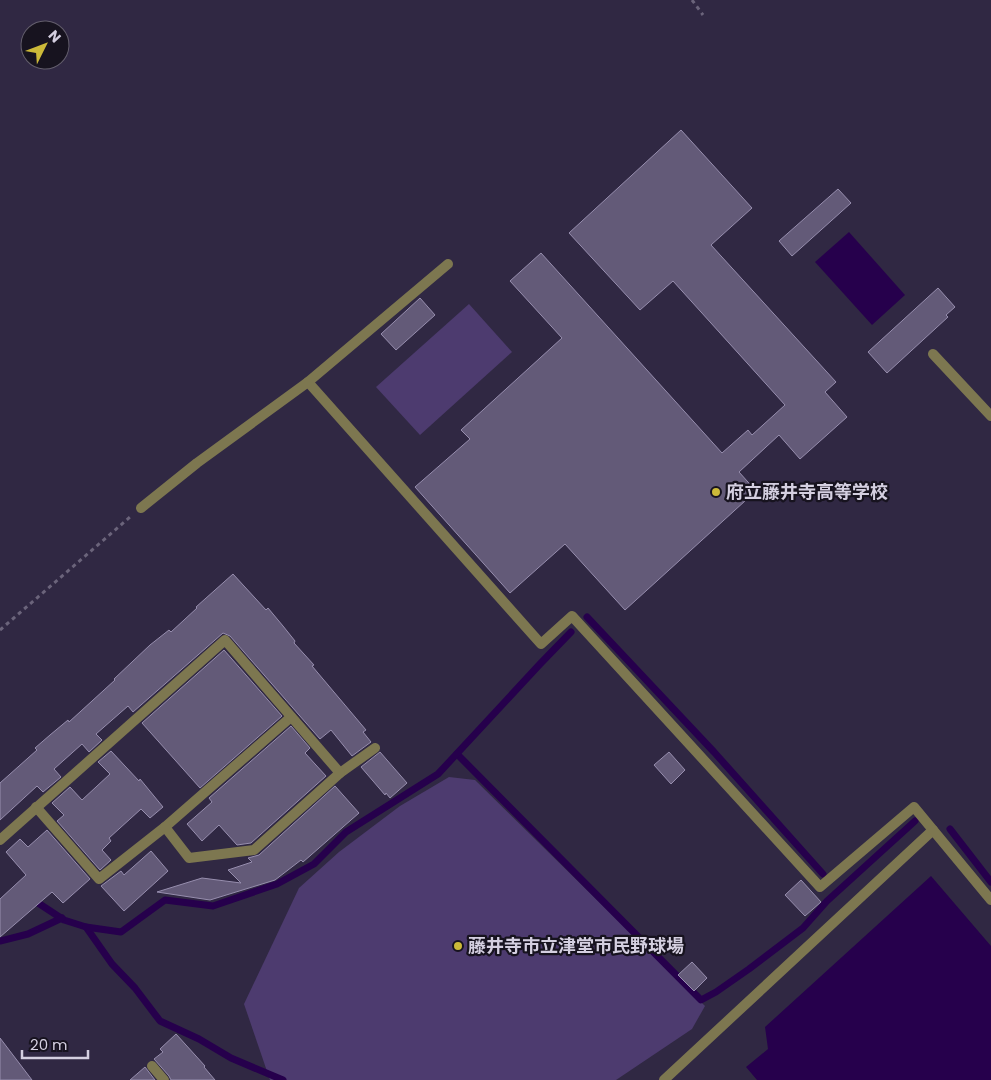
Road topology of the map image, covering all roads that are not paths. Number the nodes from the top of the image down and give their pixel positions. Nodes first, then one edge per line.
1 (448, 264) dead end
2 (934, 354) dead end
3 (308, 382) junction
4 (991, 416) edge
5 (141, 508) road end
6 (291, 717) junction
7 (375, 748) dead end
8 (340, 773) junction
9 (36, 808) junction
10 (165, 827) junction
11 (933, 830) junction
12 (0, 840) edge
13 (991, 900) edge
14 (152, 1066) dead end
15 (164, 1080) edge
16 (664, 1080) edge

1 - 3 street
2 - 4 street
3 - 5 street
3 - 11 street
6 - 8 street
6 - 9 street
6 - 10 street
7 - 8 street
8 - 10 street
9 - 10 street
9 - 12 street
11 - 13 street
11 - 16 street
14 - 15 street

